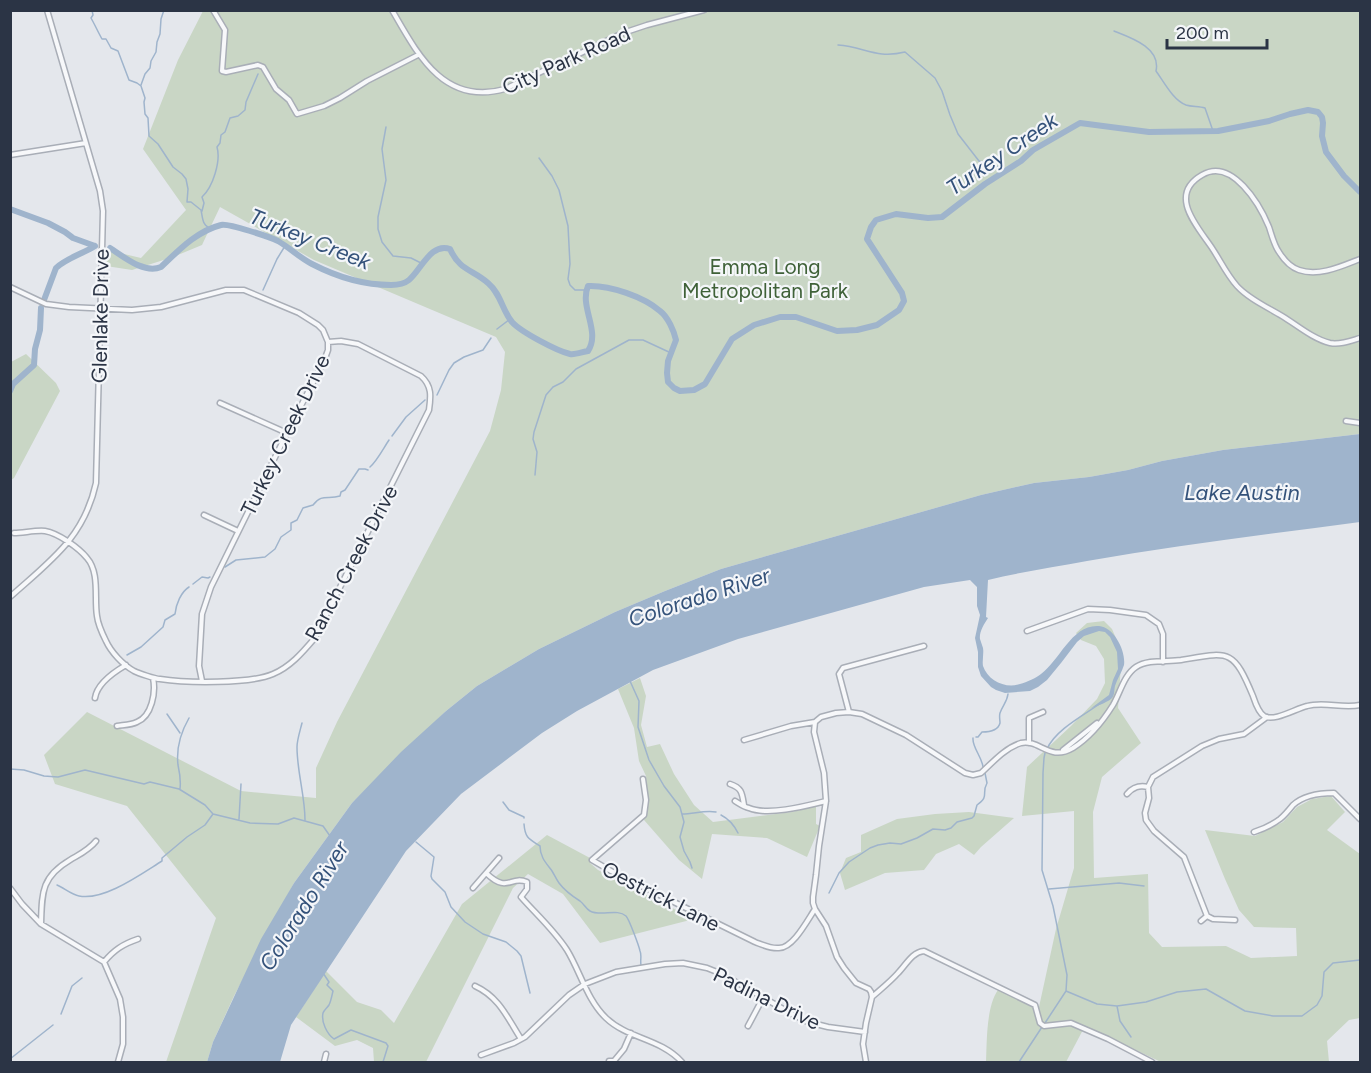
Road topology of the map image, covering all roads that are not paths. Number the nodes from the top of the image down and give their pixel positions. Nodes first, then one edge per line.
1 (47, 10) edge
2 (213, 10) edge
3 (392, 10) edge
4 (704, 10) edge
5 (418, 55) junction
6 (86, 143) junction
7 (10, 155) edge
8 (1360, 259) edge
9 (10, 287) edge
10 (101, 308) junction
11 (1360, 338) edge
12 (328, 342) junction
13 (220, 403) dead end
14 (1346, 421) dead end
15 (1360, 423) edge
16 (287, 433) junction
17 (204, 515) dead end
18 (238, 531) junction
19 (14, 533) dead end
20 (69, 542) junction
21 (10, 597) edge
22 (1027, 631) dead end
23 (924, 646) dead end
24 (1164, 662) junction
25 (126, 664) junction
26 (153, 677) junction
27 (202, 681) junction
28 (95, 698) dead end
29 (1360, 705) edge
30 (849, 712) junction
31 (1043, 712) dead end
32 (1267, 717) junction
33 (815, 722) junction
34 (117, 726) dead end
35 (744, 740) dead end
36 (1029, 743) junction
37 (643, 778) dead end
38 (730, 784) dead end
39 (1148, 787) junction
40 (1126, 794) dead end
41 (735, 801) dead end
42 (826, 801) junction
43 (744, 806) junction
44 (1360, 819) edge
45 (1254, 832) dead end
46 (96, 841) dead end
47 (499, 858) dead end
48 (486, 873) junction
49 (10, 888) edge
50 (473, 888) dead end
51 (815, 909) junction
52 (1207, 916) junction
53 (1235, 920) dead end
54 (1201, 921) dead end
55 (41, 924) junction
56 (138, 939) dead end
57 (104, 962) junction
58 (585, 984) junction
59 (475, 986) dead end
60 (872, 997) junction
61 (763, 998) junction
62 (748, 1026) dead end
63 (865, 1032) junction
64 (631, 1033) junction
65 (521, 1039) junction
66 (326, 1054) dead end
67 (481, 1055) dead end
68 (609, 1061) dead end
69 (118, 1062) edge
70 (324, 1062) edge
71 (682, 1062) edge
72 (866, 1062) edge
73 (1152, 1062) edge

1 - 6 street, Glenlake Drive
2 - 5 street
3 - 5 street, City Park Road
4 - 5 street, City Park Road
6 - 7 street
6 - 10 street, Glenlake Drive
8 - 11 street
9 - 10 street, Turkey Creek Drive
10 - 12 street, Turkey Creek Drive
10 - 20 street, Glenlake Drive
12 - 16 street, Turkey Creek Drive
12 - 27 street, Ranch Creek Drive
13 - 16 street
14 - 15 street
16 - 18 street, Turkey Creek Drive
17 - 18 street
18 - 27 street, Turkey Creek Drive
19 - 20 street, Ranch Creek Drive
20 - 21 street, Glenlake Drive
20 - 25 street, Ranch Creek Drive
22 - 24 street
23 - 30 street
24 - 32 street
24 - 36 street
25 - 26 street, Ranch Creek Drive
25 - 28 street
26 - 27 street, Ranch Creek Drive
26 - 34 street
29 - 32 street
30 - 33 street
30 - 36 street
31 - 36 street
32 - 39 street
33 - 35 street
33 - 42 street
37 - 51 street, Oestrick Lane
38 - 43 street
39 - 40 street
39 - 52 street
41 - 43 street
42 - 43 street
42 - 51 street
44 - 45 street
46 - 55 street
47 - 48 street
48 - 50 street
48 - 58 street
49 - 55 street
51 - 60 street
52 - 53 street
52 - 54 street
55 - 57 street
56 - 57 street
57 - 69 street
58 - 61 street, Padina Drive
58 - 64 street
58 - 65 street, Padina Drive
59 - 65 street
60 - 63 street
60 - 73 street
61 - 62 street
61 - 63 street, Padina Drive
63 - 72 street
64 - 68 street
64 - 71 street
65 - 67 street, Padina Drive
66 - 70 street

